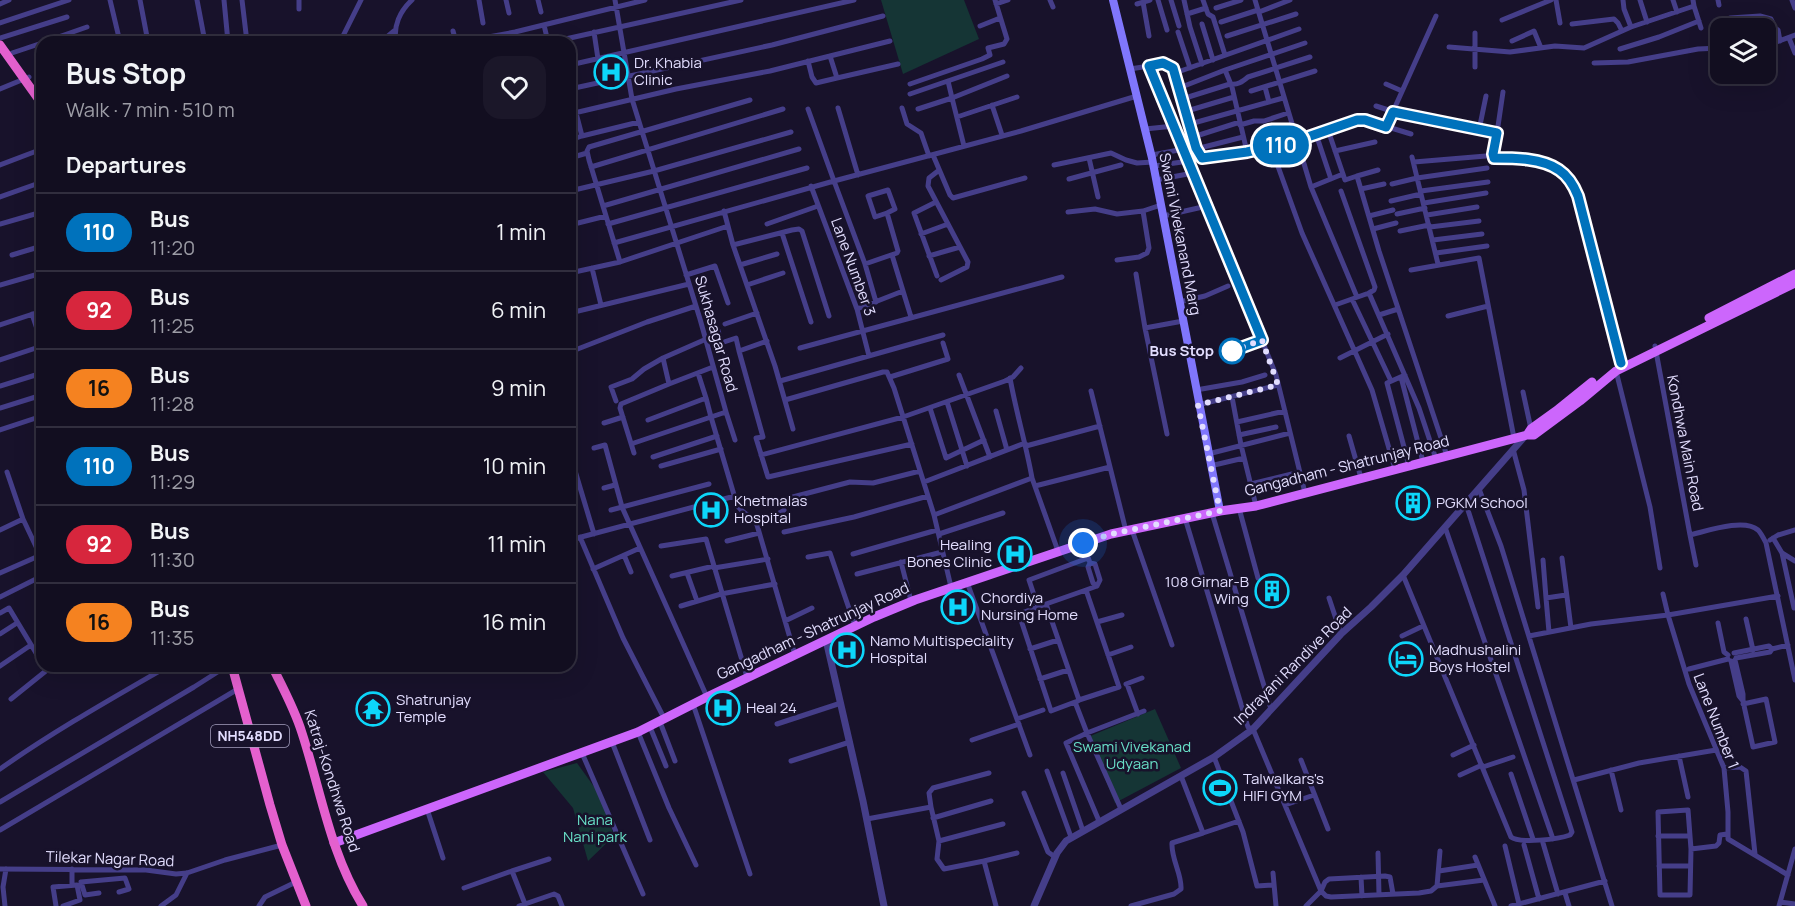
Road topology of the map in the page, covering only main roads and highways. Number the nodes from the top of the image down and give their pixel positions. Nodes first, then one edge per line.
1 (1113, 0) edge
2 (0, 38) edge
3 (0, 45) edge
4 (27, 78) junction
5 (36, 88) edge
6 (36, 94) edge
7 (1795, 274) edge
8 (1795, 283) edge
9 (1655, 348) junction
10 (1216, 512) junction
11 (234, 672) edge
12 (275, 672) edge
13 (334, 843) junction
14 (306, 906) edge
15 (363, 906) edge

1 - 10 main road, Swami Vivekanand Marg
2 - 4 highway
3 - 4 highway
4 - 5 highway
4 - 6 highway
7 - 9 main road, Gangadham - Shatrunjay Road
8 - 9 main road, Gangadham - Shatrunjay Road
9 - 10 main road, Gangadham - Shatrunjay Road
10 - 13 main road, Gangadham - Shatrunjay Road
11 - 14 highway, NH548DD
12 - 13 highway, Katraj-Kondhwa Road
13 - 15 highway, Katraj-Kondhwa Road

